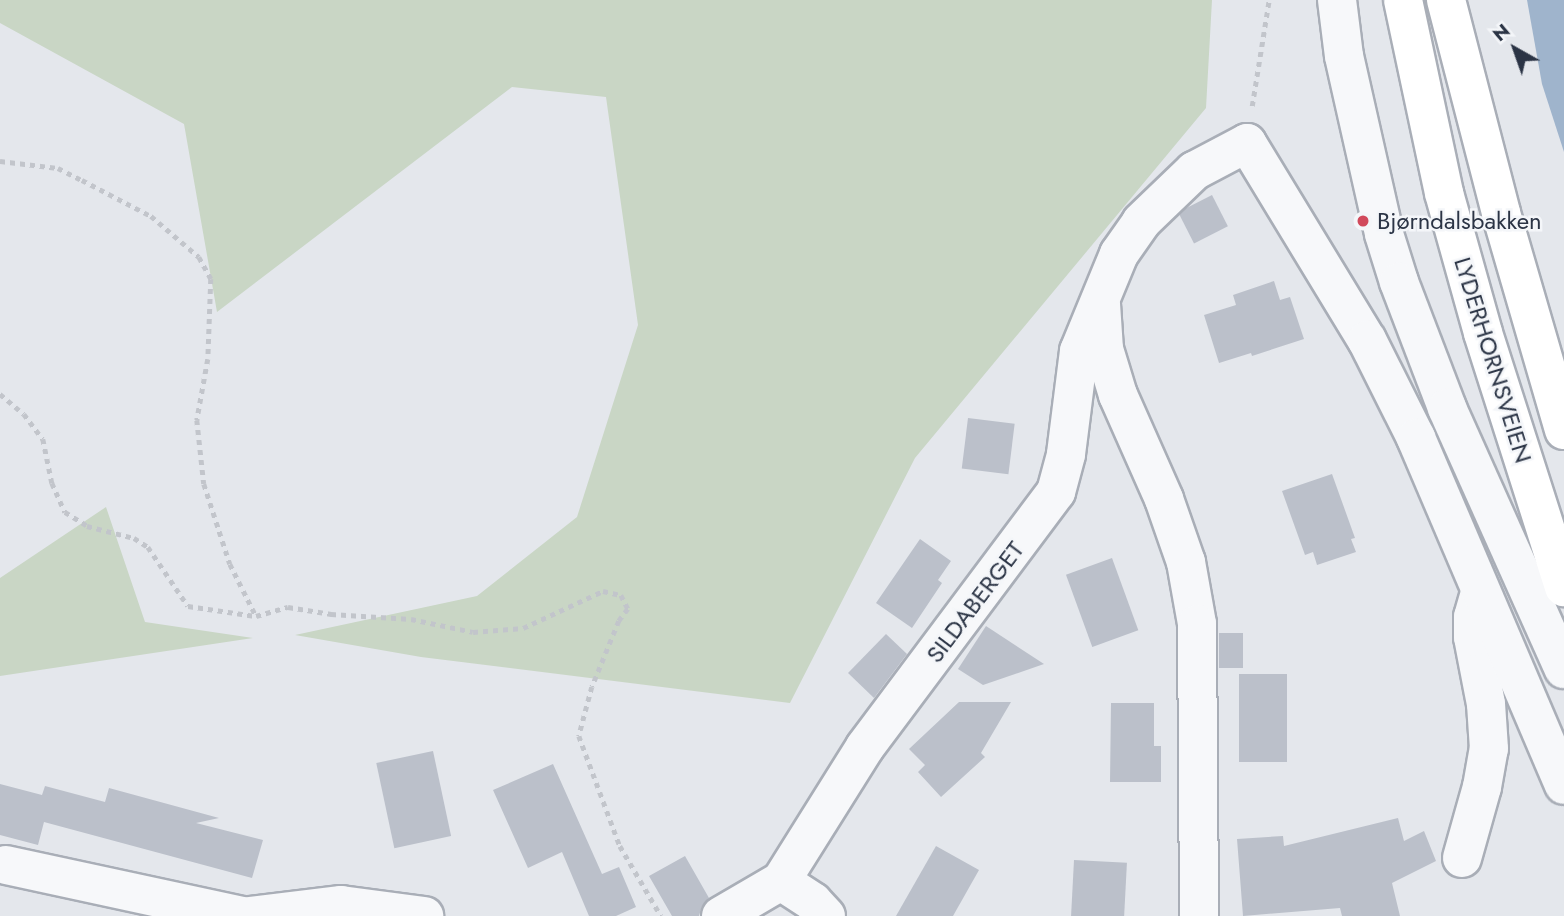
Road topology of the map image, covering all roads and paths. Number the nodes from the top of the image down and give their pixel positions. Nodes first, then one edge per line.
1 (1269, 0) edge
2 (1337, 0) edge
3 (1403, 0) edge
4 (1446, 0) edge
5 (1247, 143) junction
6 (0, 161) edge
7 (1100, 295) junction
8 (1552, 370) edge
9 (0, 394) edge
10 (1564, 430) edge
11 (1561, 561) edge
12 (1481, 590) junction
13 (256, 616) junction
14 (1564, 669) edge
15 (1564, 785) edge
16 (1462, 858) dead end
17 (6, 865) dead end
18 (781, 881) junction
19 (242, 916) edge
20 (249, 916) edge
21 (424, 916) edge
22 (661, 916) edge
23 (722, 916) edge
24 (826, 916) edge
25 (1199, 916) edge

1 - 5 path
2 - 14 street
3 - 11 main road, LYDERHORNSVEIEN
4 - 8 main road, LYDERHORNSVEIEN
5 - 7 street, SILDABERGET
5 - 12 street
6 - 13 path
7 - 18 street, SILDABERGET
7 - 25 street, SILDABERGET
8 - 10 main road, LYDERHORNSVEIEN
9 - 13 path
12 - 15 street
12 - 16 street
13 - 22 path
17 - 19 street
18 - 23 street, SILDABERGET
18 - 24 street
20 - 21 street

